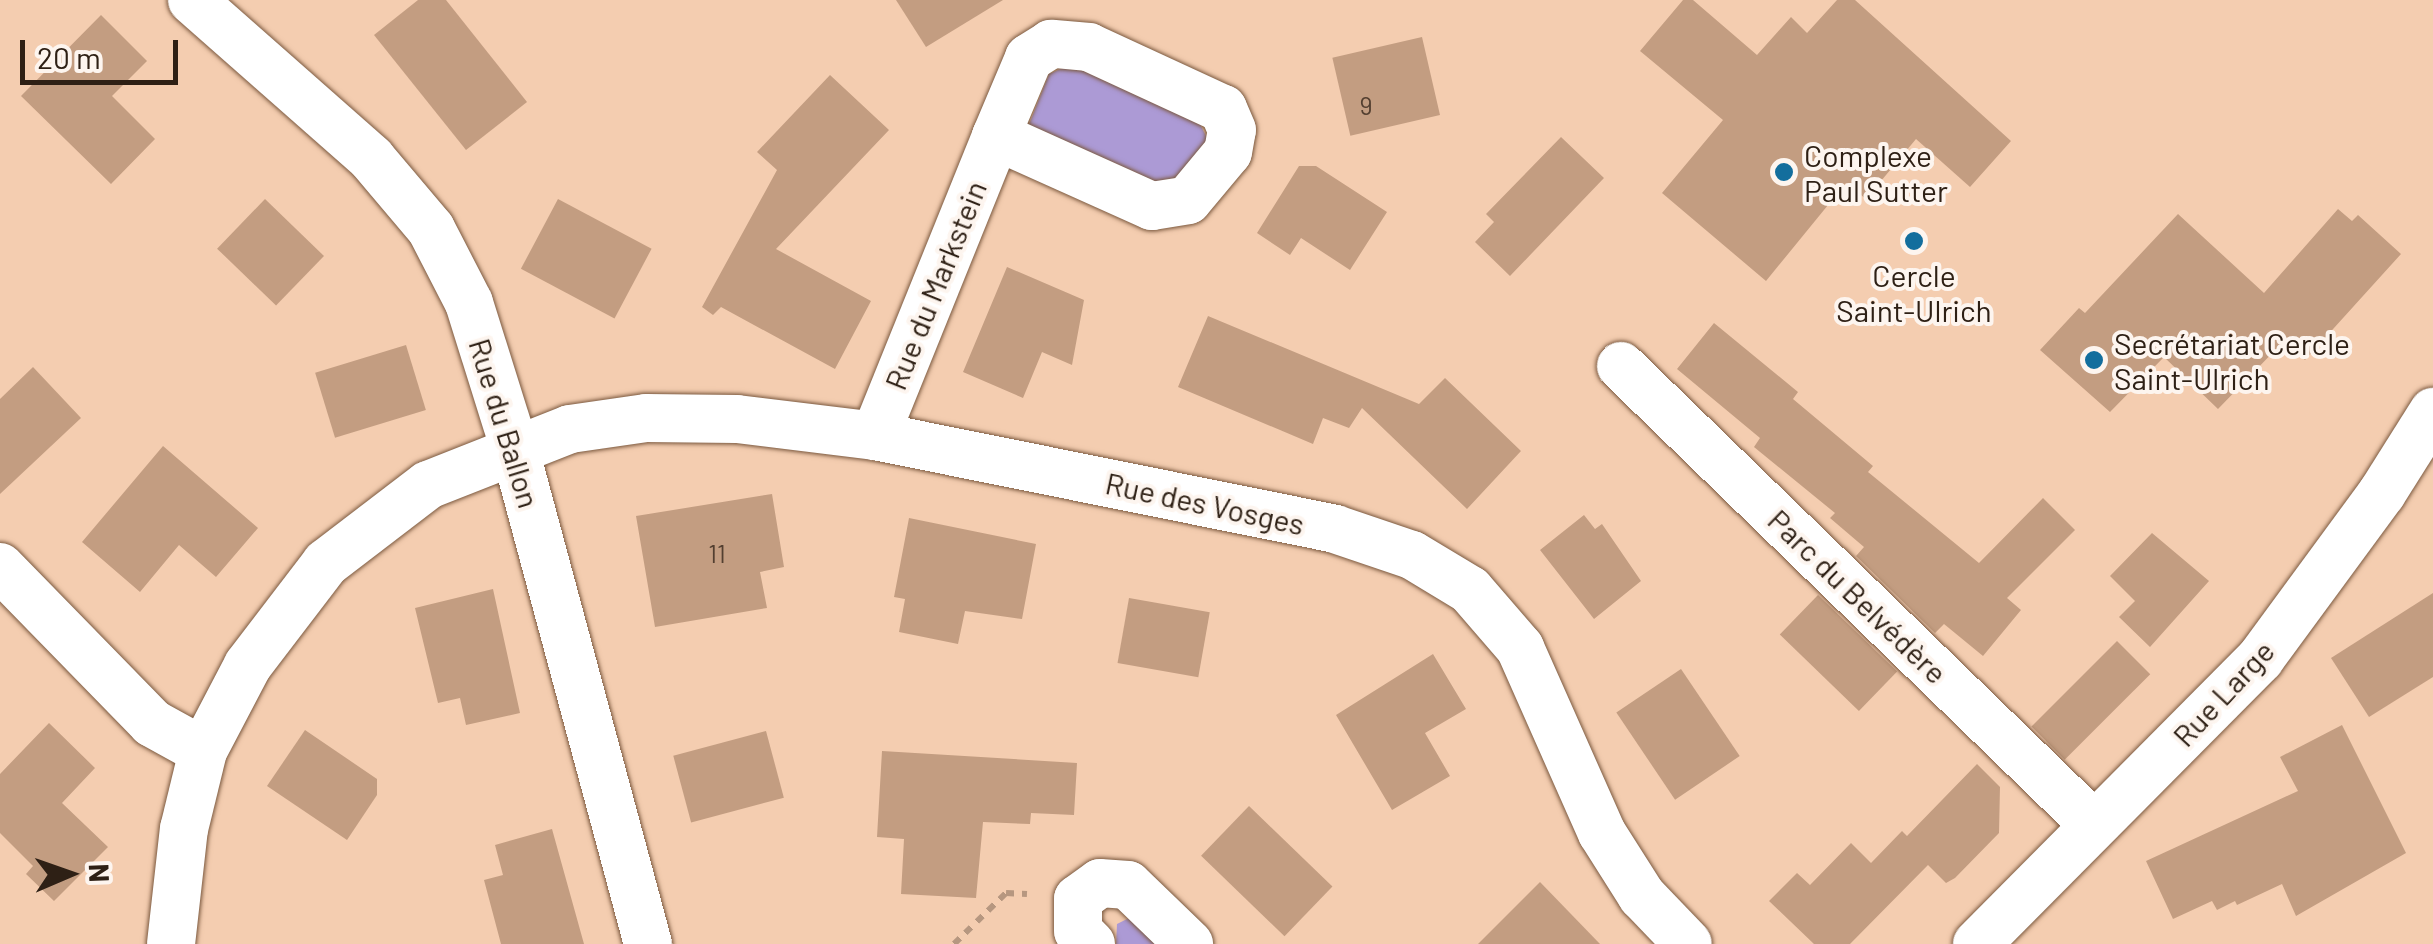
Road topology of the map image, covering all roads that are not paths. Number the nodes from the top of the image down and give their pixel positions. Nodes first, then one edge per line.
1 (192, 0) edge
2 (996, 136) junction
3 (1621, 366) dead end
4 (2433, 412) edge
5 (875, 436) junction
6 (515, 450) junction
7 (0, 567) edge
8 (202, 751) junction
9 (2094, 826) junction
10 (170, 944) edge
11 (648, 944) edge
12 (1090, 944) edge
13 (1189, 944) edge
14 (1688, 944) edge
15 (1977, 944) edge

1 - 6 street, Rue du Ballon
2 - 2 street, Rue du Markstein
2 - 5 street, Rue du Markstein
3 - 9 street, Parc du Belvédère
4 - 9 street, Rue Large
5 - 6 street, Rue des Vosges
5 - 14 street, Rue des Vosges
6 - 8 street, Rue des Vosges
6 - 11 street, Rue du Ballon
7 - 8 street
8 - 10 street, Rue des Vosges
9 - 15 street, Rue Large
12 - 13 street

